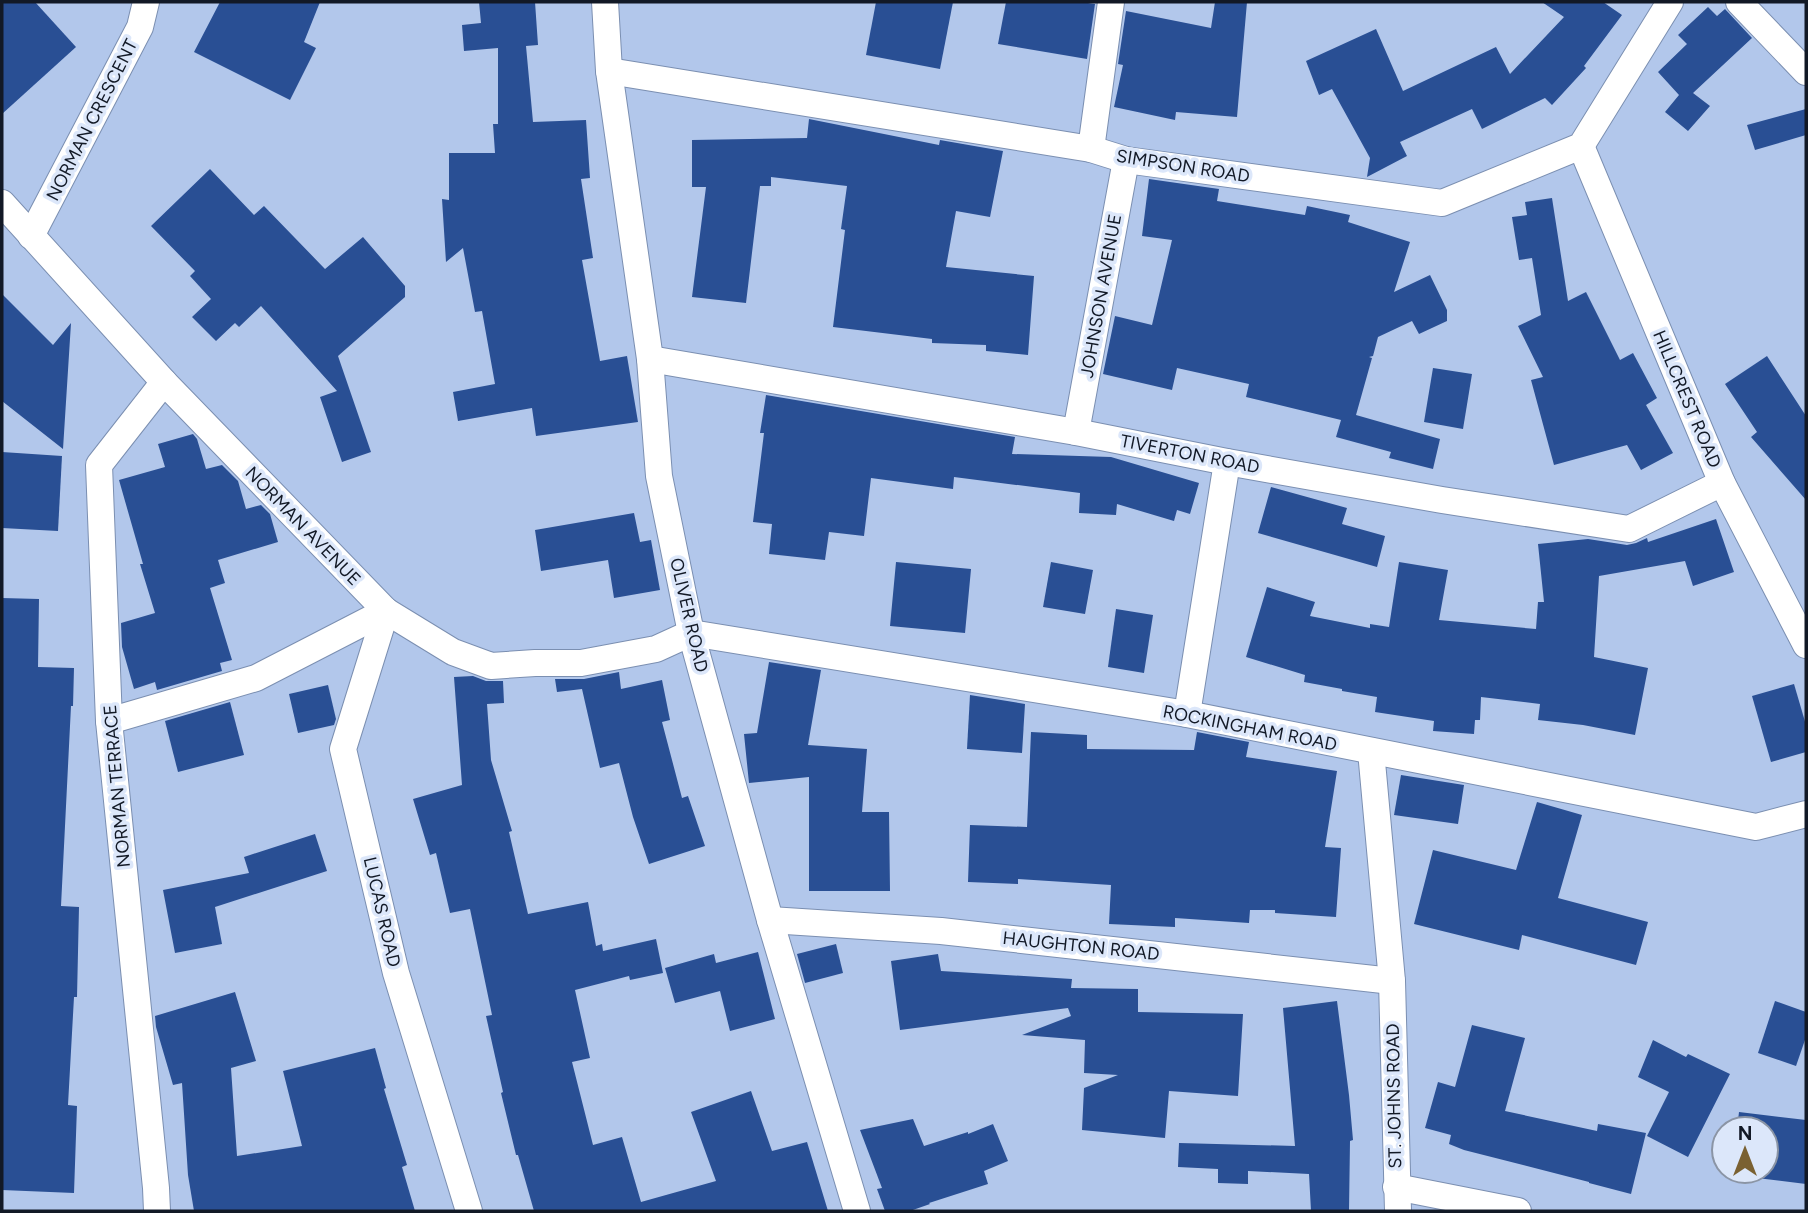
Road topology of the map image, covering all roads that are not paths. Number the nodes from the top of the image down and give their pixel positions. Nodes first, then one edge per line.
1 (146, 2) edge
2 (605, 2) edge
3 (1111, 2) edge
4 (1670, 2) edge
5 (1739, 2) edge
6 (609, 71) junction
7 (1806, 72) edge
8 (1581, 146) junction
9 (1091, 149) junction
10 (1126, 160) junction
11 (2, 203) edge
12 (31, 236) junction
13 (650, 359) junction
14 (164, 383) junction
15 (1076, 432) junction
16 (1227, 462) junction
17 (1722, 483) junction
18 (386, 611) junction
19 (691, 633) junction
20 (1806, 645) edge
21 (1187, 714) junction
22 (109, 721) junction
23 (1371, 751) junction
24 (1806, 814) edge
25 (770, 920) junction
26 (1392, 981) junction
27 (1397, 1199) edge
28 (157, 1211) edge
29 (469, 1211) edge
30 (857, 1211) edge
31 (1518, 1211) edge

1 - 12 street, NORMAN CRESCENT
2 - 6 street, OLIVER ROAD
3 - 9 street
4 - 8 street
5 - 7 street
6 - 9 street, SIMPSON ROAD
6 - 13 street, OLIVER ROAD
8 - 10 street, SIMPSON ROAD
8 - 17 street, HILLCREST ROAD
9 - 10 street, SIMPSON ROAD
10 - 15 street, JOHNSON AVENUE
11 - 12 street, NORMAN AVENUE
12 - 14 street, NORMAN AVENUE
13 - 15 street, TIVERTON ROAD
13 - 19 street, OLIVER ROAD
14 - 18 street, NORMAN AVENUE
14 - 22 street, NORMAN TERRACE
15 - 16 street, TIVERTON ROAD
16 - 17 street, TIVERTON ROAD
16 - 21 street
17 - 20 street, HILLCREST ROAD
18 - 19 street, NORMAN AVENUE
18 - 22 street
18 - 29 street, LUCAS ROAD
19 - 21 street, ROCKINGHAM ROAD
19 - 25 street, OLIVER ROAD
21 - 23 street, ROCKINGHAM ROAD
22 - 28 street, NORMAN TERRACE
23 - 24 street, ROCKINGHAM ROAD
23 - 26 street, ST. JOHNS ROAD
25 - 26 street, HAUGHTON ROAD
25 - 30 street, OLIVER ROAD
26 - 27 street, ST. JOHNS ROAD
27 - 31 street

